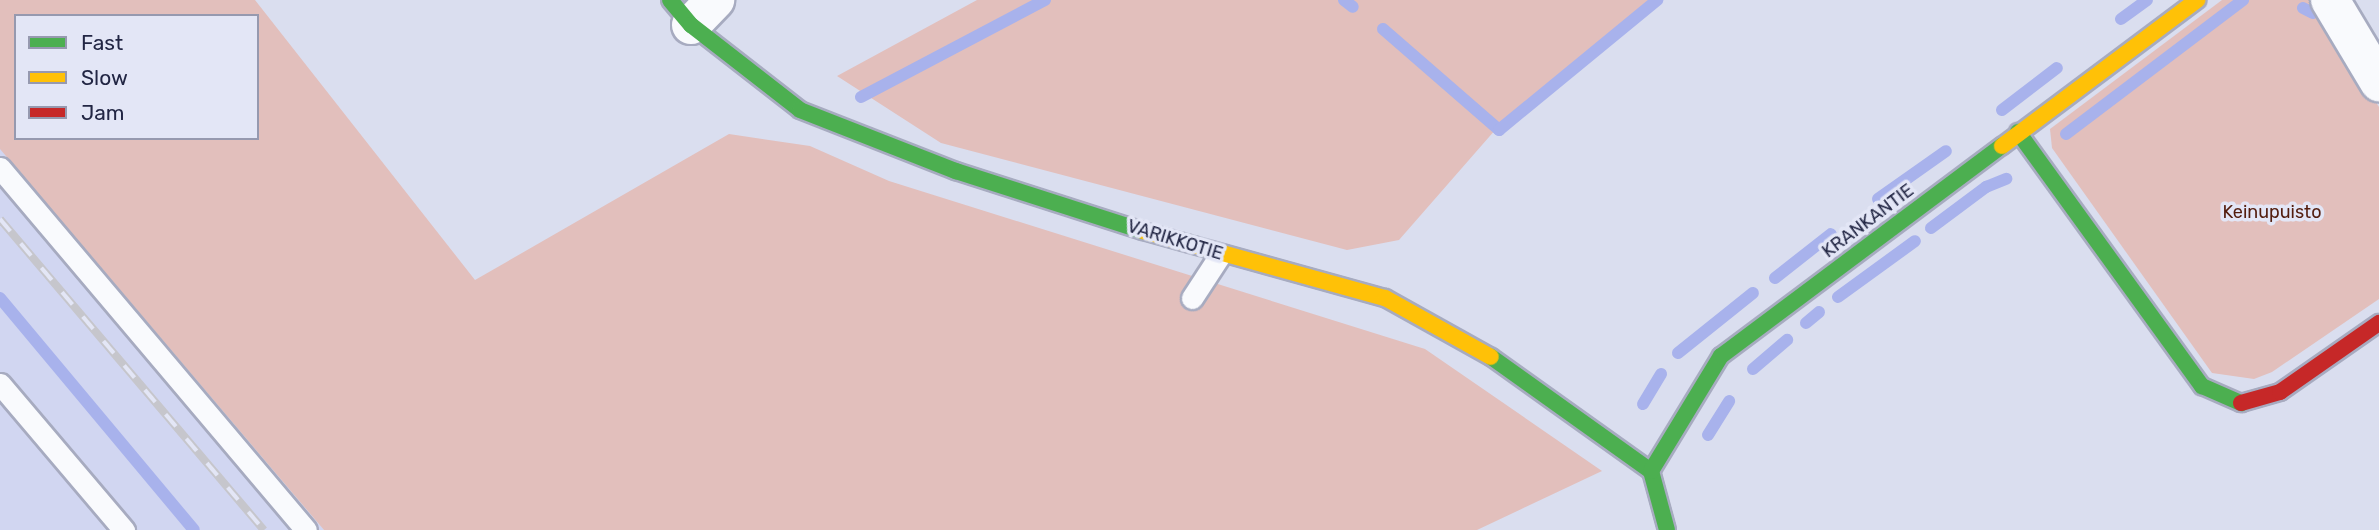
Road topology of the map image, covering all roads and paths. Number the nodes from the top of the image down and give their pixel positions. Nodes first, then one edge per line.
1 (2197, 0) edge
2 (2329, 0) edge
3 (692, 8) edge
4 (2379, 82) edge
5 (2018, 132) junction
6 (0, 168) edge
7 (1220, 255) junction
8 (1192, 298) dead end
9 (2379, 323) edge
10 (0, 384) edge
11 (1651, 471) junction
12 (124, 530) edge
13 (306, 530) edge
14 (1667, 530) edge

1 - 5 street, KRANKANTIE
2 - 4 street
3 - 7 street, VARIKKOTIE
5 - 9 street
5 - 11 street, KRANKANTIE
6 - 13 lane
7 - 8 lane
7 - 11 street, VARIKKOTIE
10 - 12 lane
11 - 14 street

